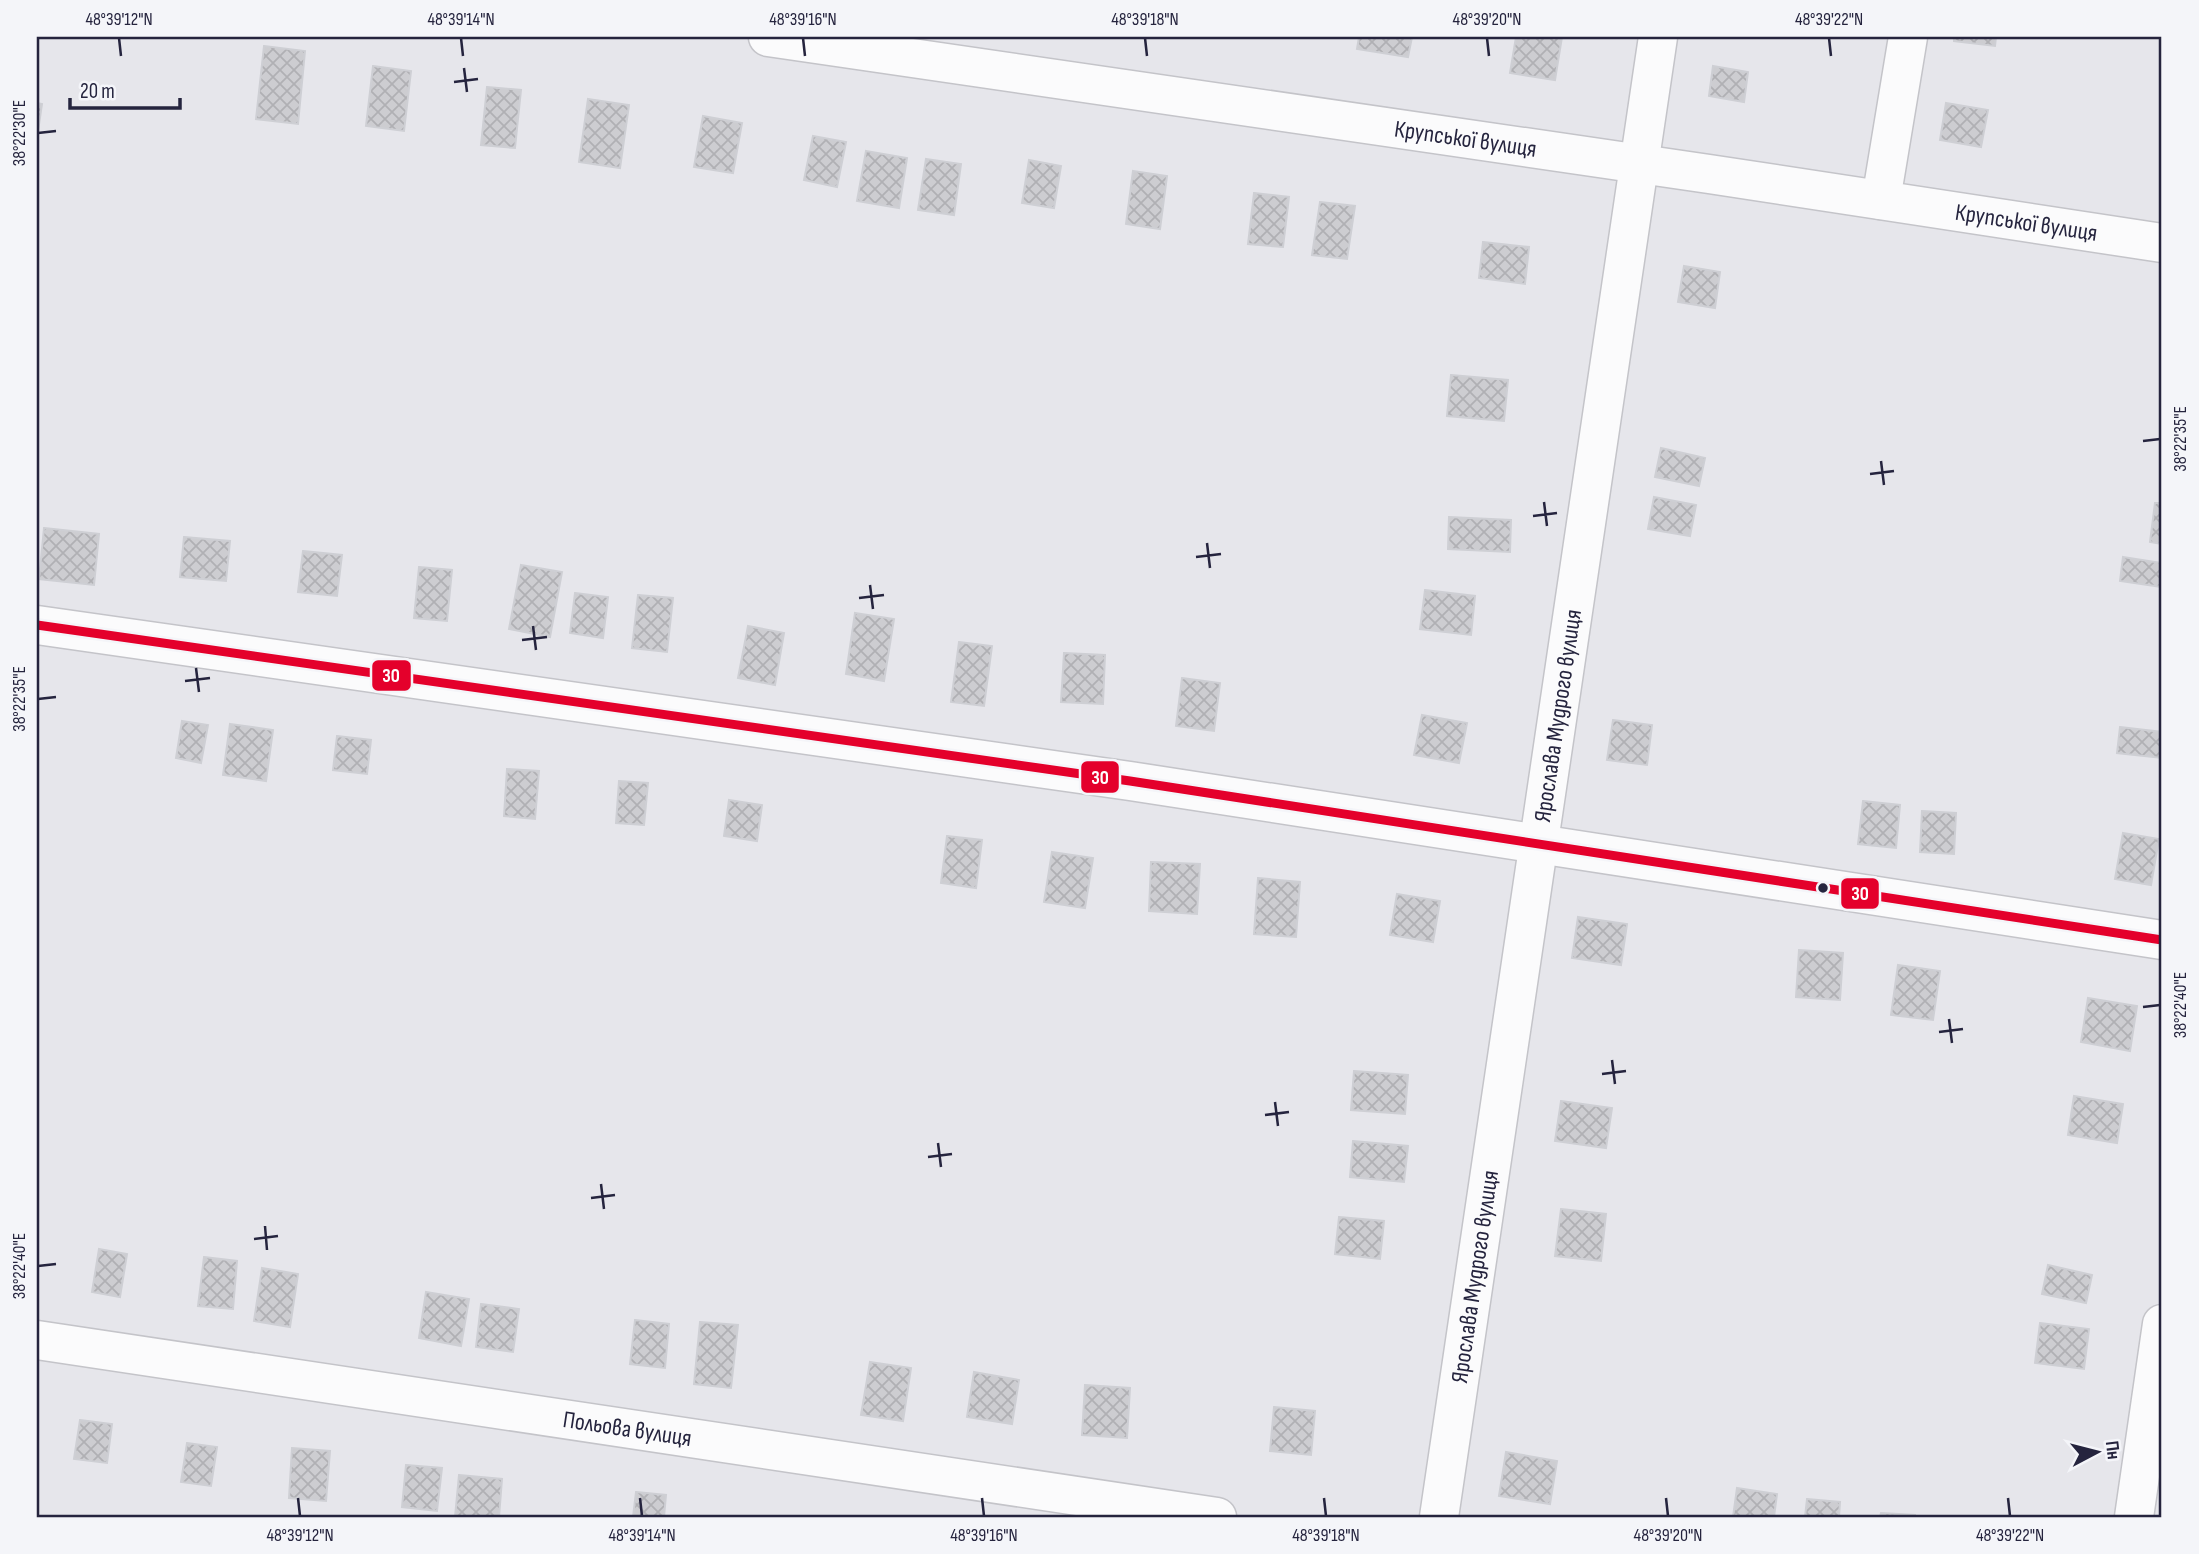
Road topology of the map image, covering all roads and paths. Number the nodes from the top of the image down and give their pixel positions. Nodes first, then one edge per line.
1 (768, 37) edge
2 (1658, 37) edge
3 (1908, 37) edge
4 (1640, 164) junction
5 (1881, 200) junction
6 (2162, 243) edge
7 (37, 625) edge
8 (1538, 844) junction
9 (2162, 940) edge
10 (2162, 1324) edge
11 (37, 1340) edge
12 (1217, 1517) edge
13 (1439, 1517) edge
14 (2134, 1517) edge

1 - 4 street, Крупської вулиця
2 - 4 street, Ярослава Мудрого вулиця
3 - 5 street
4 - 5 street, Крупської вулиця
4 - 8 street, Ярослава Мудрого вулиця
5 - 6 street, Крупської вулиця
7 - 8 street
8 - 9 street
8 - 13 street, Ярослава Мудрого вулиця
10 - 14 street
11 - 12 street, Польова вулиця

